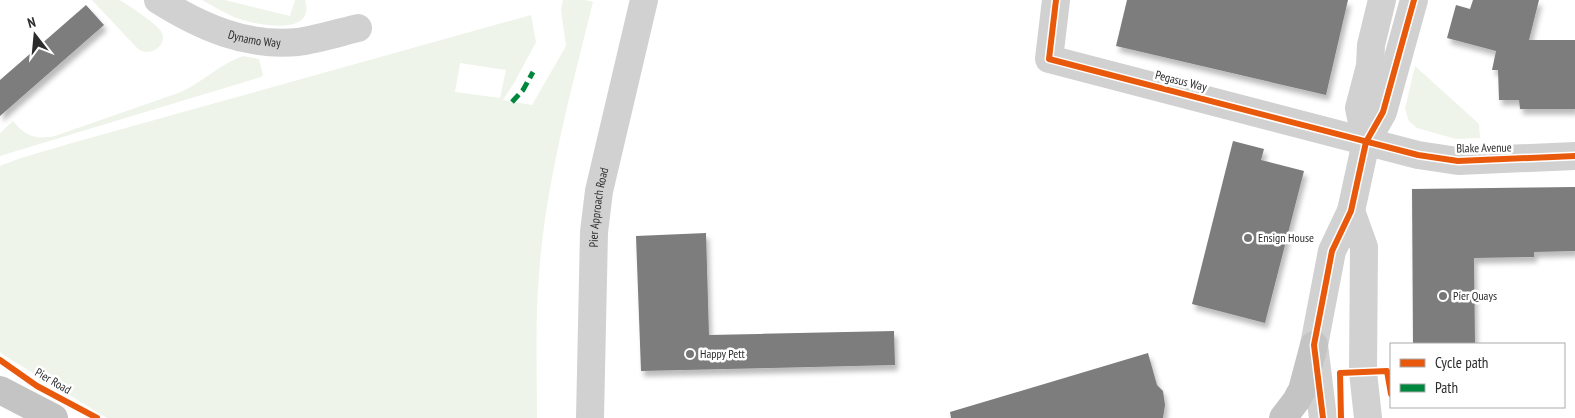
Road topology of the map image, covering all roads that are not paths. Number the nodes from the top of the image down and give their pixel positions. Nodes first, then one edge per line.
1 (158, 0) edge
2 (644, 0) edge
3 (1056, 0) edge
4 (1382, 0) edge
5 (1414, 0) edge
6 (358, 28) dead end
7 (1366, 142) junction
8 (1575, 156) edge
9 (1351, 211) junction
10 (1314, 345) junction
11 (0, 390) edge
12 (54, 418) edge
13 (590, 418) edge
14 (1283, 418) edge
15 (1322, 418) edge
16 (1368, 418) edge

1 - 6 street, Dynamo Way
2 - 13 street, Pier Approach Road
3 - 7 street, Pegasus Way
4 - 7 street
5 - 7 street
7 - 8 street, Blake Avenue
7 - 9 street
9 - 10 street
9 - 16 street
10 - 14 main road
10 - 15 street
11 - 12 main road

